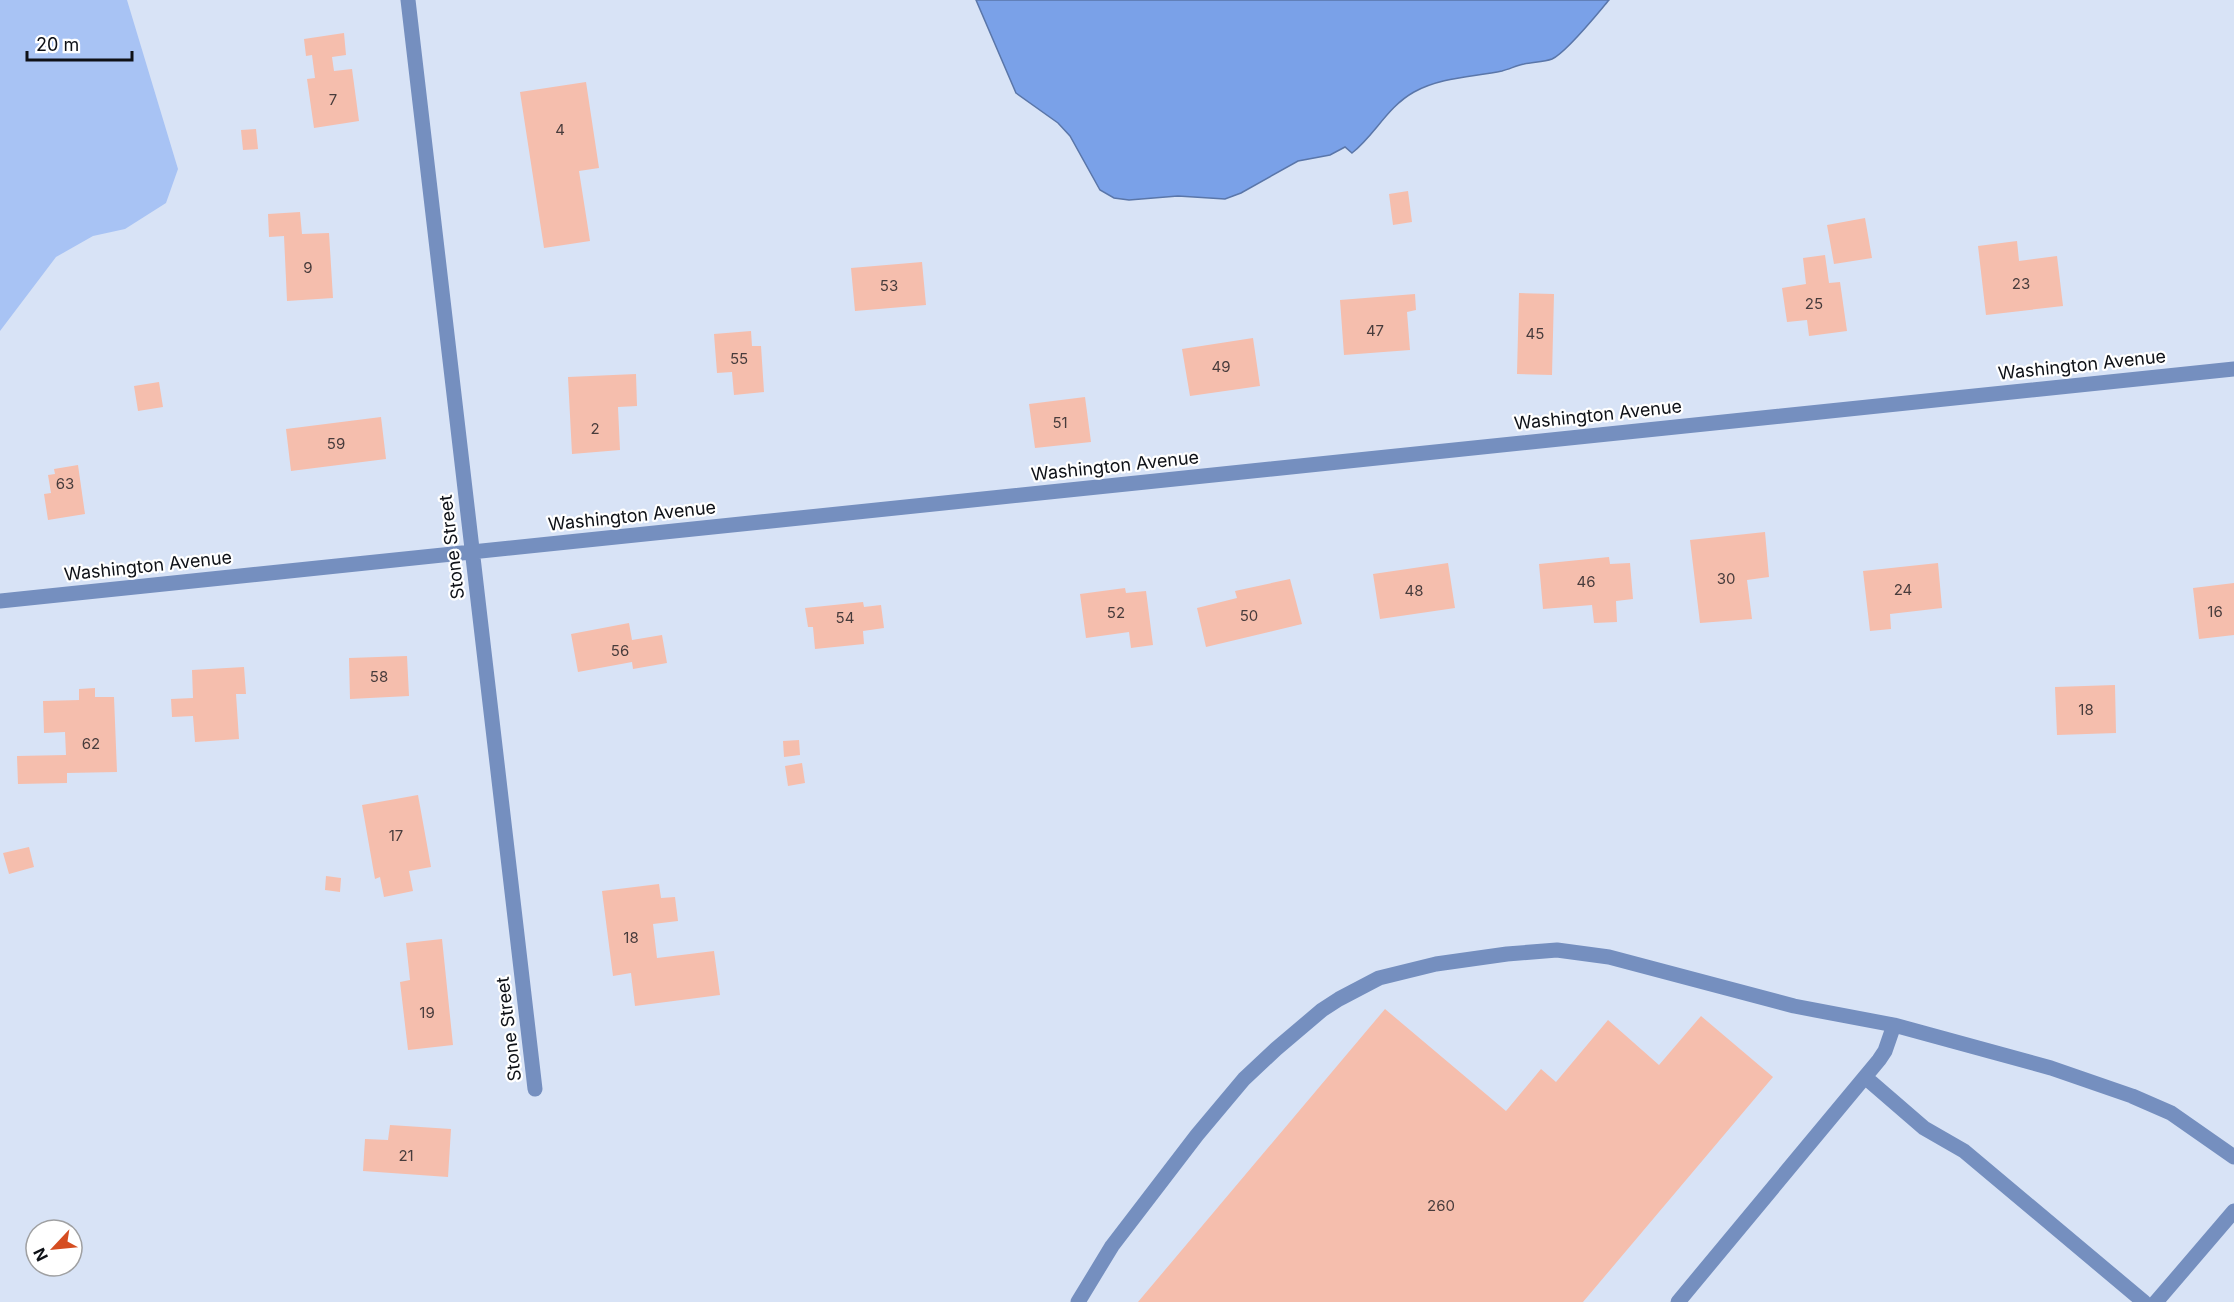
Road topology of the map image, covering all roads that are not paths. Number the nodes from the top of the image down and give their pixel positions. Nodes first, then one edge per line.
1 (408, 0) edge
2 (2234, 369) edge
3 (473, 552) junction
4 (0, 601) edge
5 (1894, 1025) junction
6 (1865, 1077) junction
7 (536, 1089) dead end
8 (2234, 1156) edge
9 (2234, 1210) edge
10 (1078, 1302) edge
11 (1678, 1302) edge
12 (2144, 1302) edge
13 (2156, 1302) edge

1 - 3 street, Stone Street
2 - 3 street, Washington Avenue
3 - 4 street, Washington Avenue
3 - 7 street, Stone Street
5 - 6 street
5 - 8 street
5 - 10 street
6 - 11 street
6 - 12 street
9 - 13 street

